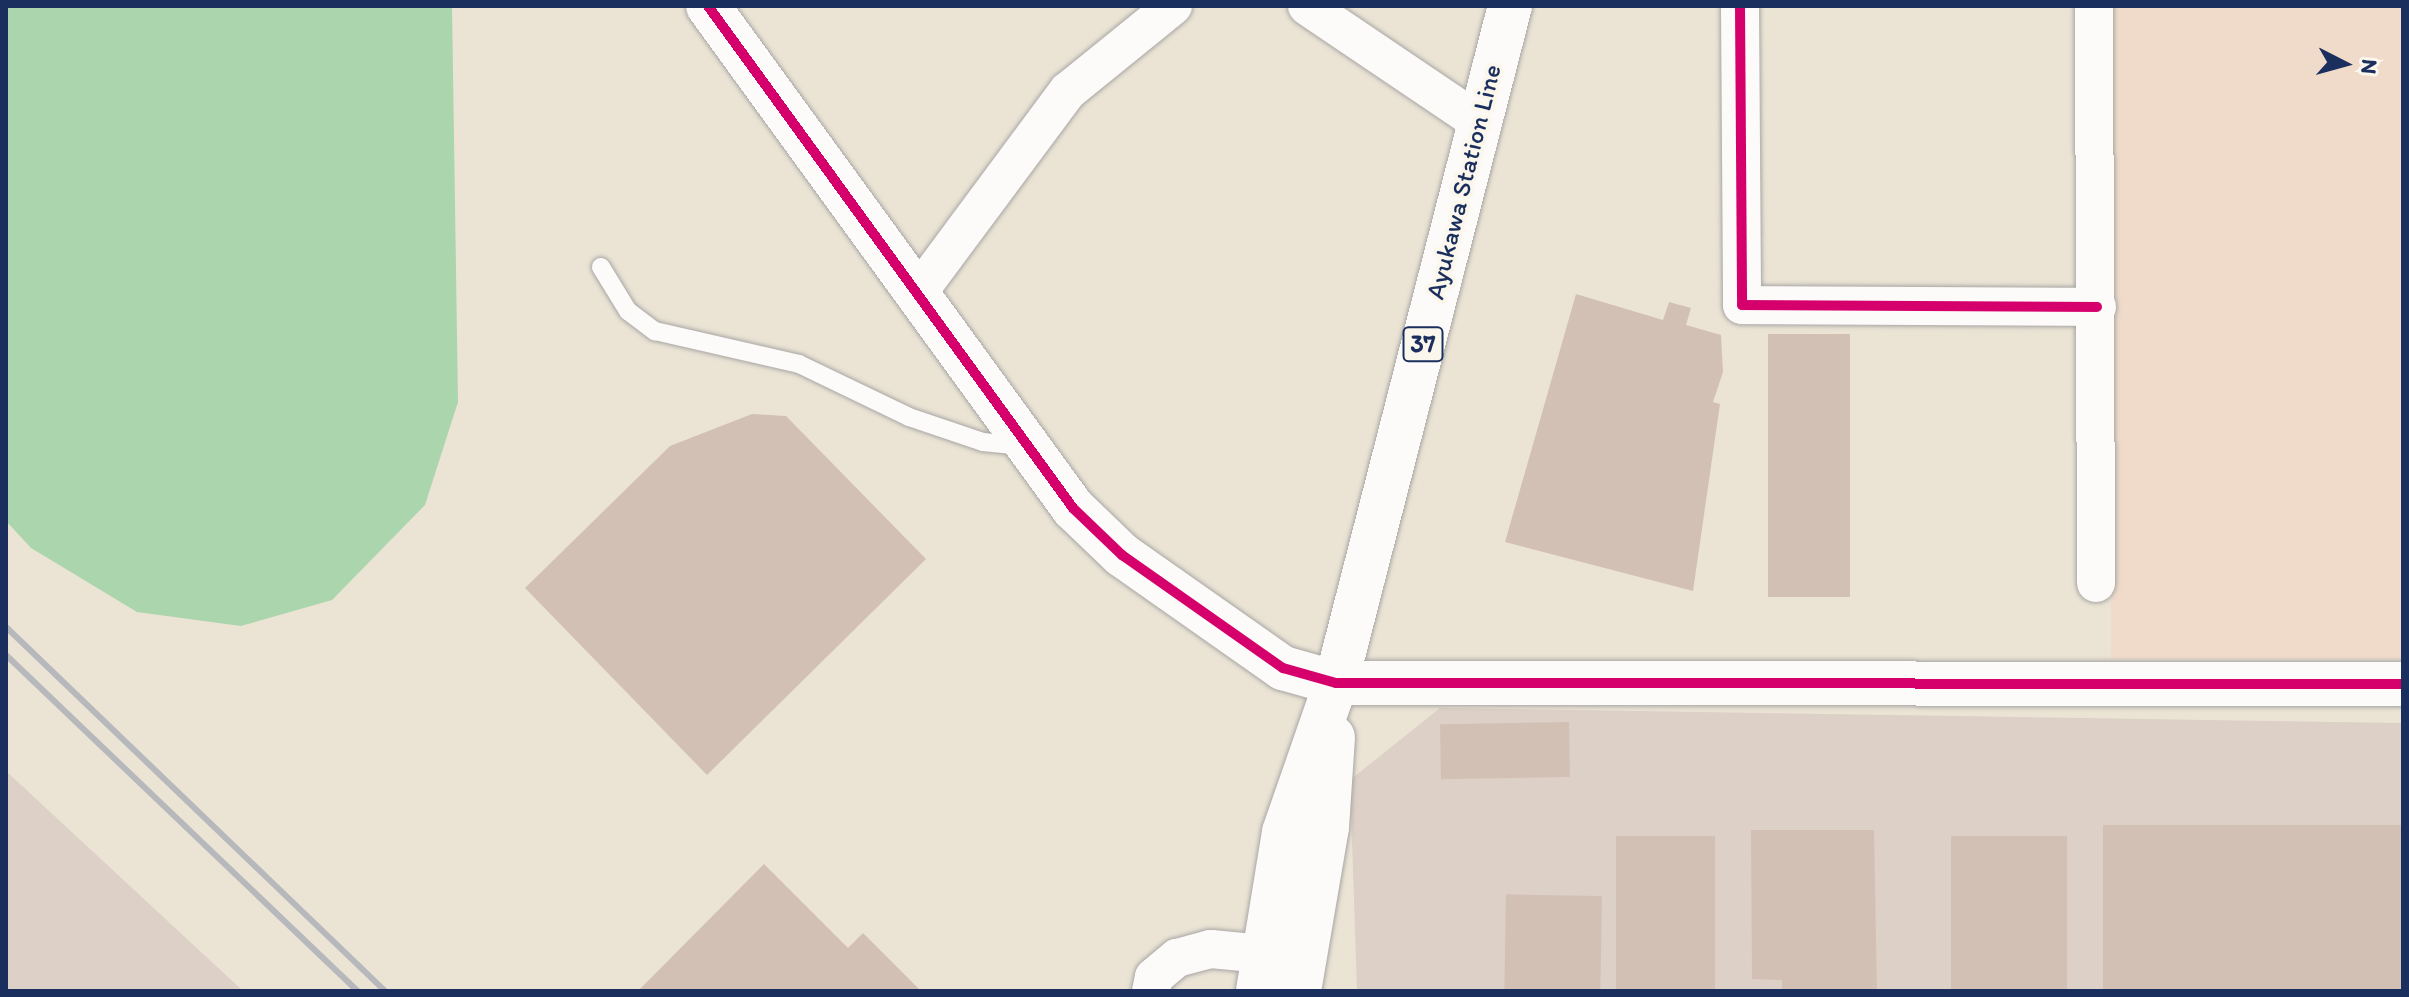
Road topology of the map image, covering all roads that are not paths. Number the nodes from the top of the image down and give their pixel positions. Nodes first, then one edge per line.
1 (708, 6) edge
2 (1173, 6) edge
3 (1307, 6) edge
4 (1510, 6) edge
5 (1740, 6) edge
6 (2094, 6) edge
7 (1479, 122) junction
8 (601, 267) dead end
9 (917, 294) junction
10 (2097, 307) junction
11 (1023, 446) junction
12 (2096, 583) dead end
13 (1336, 683) junction
14 (2403, 684) edge
15 (1261, 972) edge
16 (1151, 991) edge
17 (1299, 991) edge

1 - 9 street
2 - 9 street
3 - 7 street
4 - 7 street, Ayukawa Station Line / 37
5 - 10 street
6 - 10 street
7 - 13 street, Ayukawa Station Line / 37
8 - 11 lane
9 - 11 street
10 - 12 street
11 - 13 street
13 - 14 street
13 - 15 street, Ayukawa Station Line / 37
13 - 17 street, Ayukawa Station Line / 37
15 - 16 street

